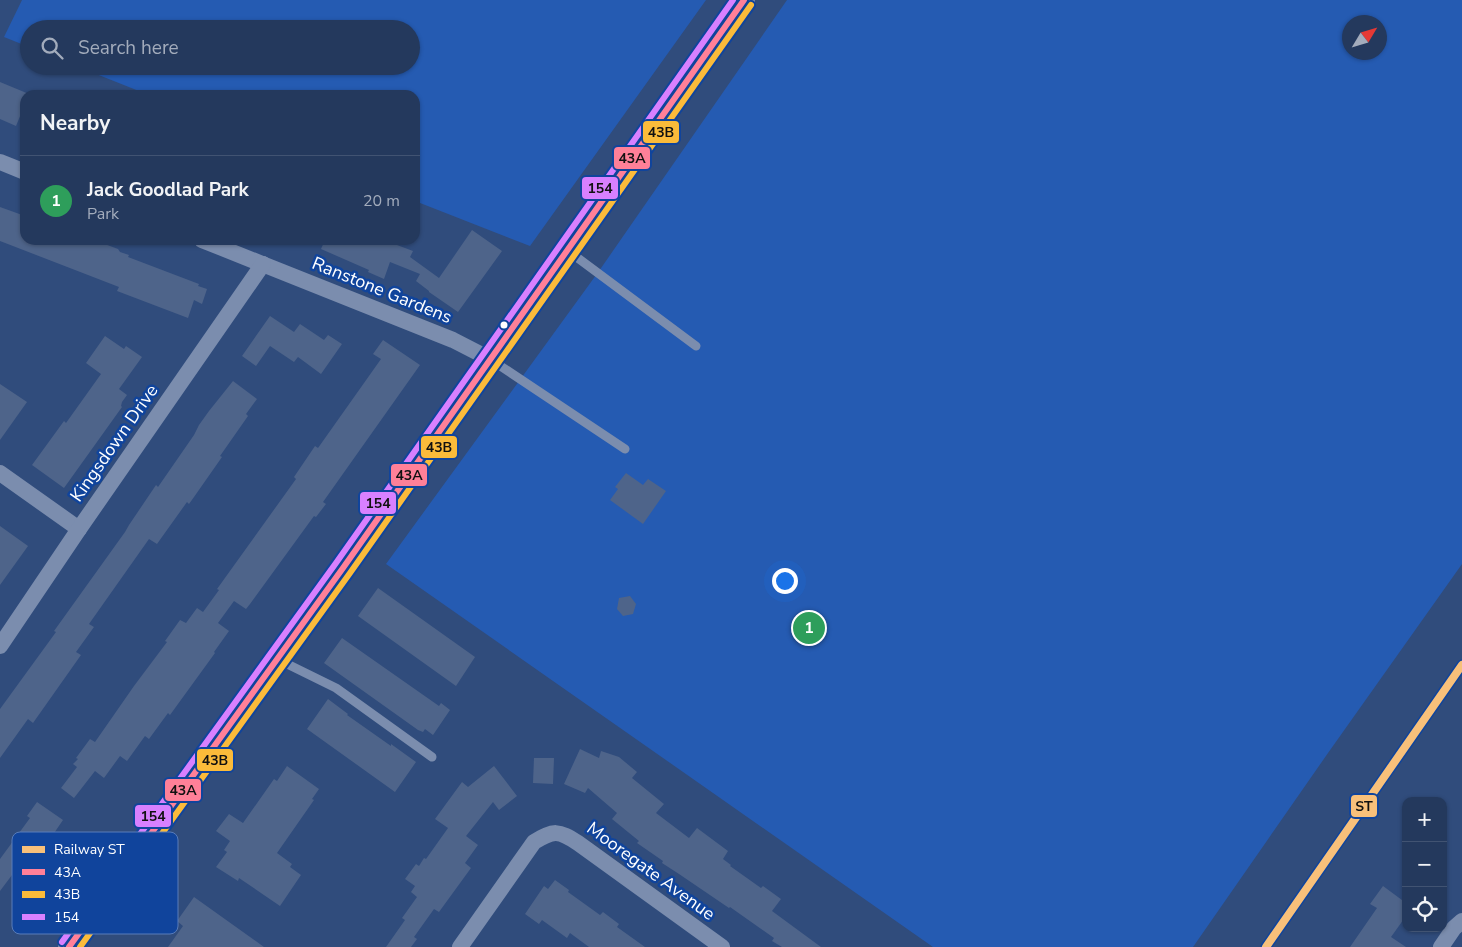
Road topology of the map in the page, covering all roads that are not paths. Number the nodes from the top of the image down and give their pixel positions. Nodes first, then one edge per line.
1 (744, 0) edge
2 (0, 162) edge
3 (20, 170) edge
4 (215, 245) edge
5 (566, 250) junction
6 (263, 264) junction
7 (696, 346) dead end
8 (490, 359) junction
9 (625, 449) dead end
10 (0, 473) edge
11 (79, 529) junction
12 (0, 646) edge
13 (277, 659) junction
14 (432, 758) dead end
15 (152, 832) edge
16 (1462, 920) edge
17 (78, 934) edge
18 (69, 947) edge
19 (460, 947) edge
20 (722, 947) edge
21 (1441, 947) edge

1 - 5 main road
2 - 3 street
4 - 6 street, Ranstone Gardens
5 - 7 lane
5 - 8 main road
6 - 8 street, Ranstone Gardens
6 - 11 street, Kingsdown Drive
8 - 9 lane
8 - 13 main road
10 - 11 street
11 - 12 street, Kingsdown Drive
13 - 14 lane
13 - 15 main road
16 - 21 street
17 - 18 main road
19 - 20 street, Mooregate Avenue

